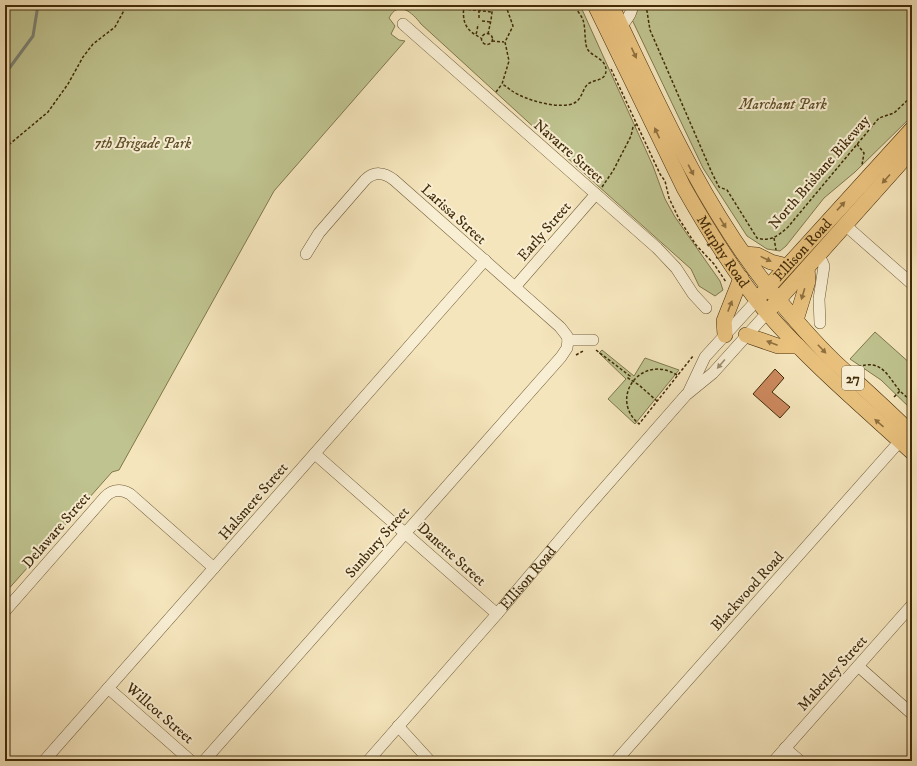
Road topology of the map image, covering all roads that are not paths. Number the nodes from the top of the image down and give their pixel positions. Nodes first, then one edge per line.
1 (595, 5) edge
2 (611, 5) edge
3 (632, 5) edge
4 (403, 24) dead end
5 (622, 26) junction
6 (912, 129) edge
7 (912, 150) edge
8 (596, 195) junction
9 (845, 225) junction
10 (306, 254) dead end
11 (744, 254) junction
12 (819, 255) junction
13 (485, 260) junction
14 (787, 266) junction
15 (807, 268) junction
16 (741, 278) junction
17 (912, 284) edge
18 (515, 287) junction
19 (768, 287) junction
20 (757, 300) junction
21 (779, 300) junction
22 (706, 308) dead end
23 (767, 313) junction
24 (796, 320) junction
25 (820, 323) dead end
26 (725, 335) junction
27 (746, 335) junction
28 (568, 340) junction
29 (798, 346) junction
30 (592, 347) road end
31 (686, 395) junction
32 (906, 438) edge
33 (912, 452) edge
34 (315, 454) junction
35 (405, 532) junction
36 (214, 568) junction
37 (912, 605) edge
38 (5, 611) edge
39 (497, 614) junction
40 (858, 666) junction
41 (108, 688) junction
42 (912, 714) edge
43 (398, 726) junction
44 (785, 748) junction
45 (44, 761) edge
46 (191, 761) edge
47 (204, 761) edge
48 (368, 761) edge
49 (430, 761) edge
50 (616, 761) edge
51 (774, 761) edge
52 (800, 761) edge

16 -> 1 main road, Murphy Road
2 - 5 main road, Murphy Road
3 - 5 street
4 - 8 street, Navarre Street
5 -> 11 main road, Murphy Road
14 -> 6 main road, Ellison Road
7 -> 9 main road, Ellison Road
8 - 18 street, Early Street
8 - 22 street, Navarre Street
9 - 12 main road, Ellison Road
9 - 17 street
10 - 13 street, Larissa Street
11 -> 14 main road
11 - 19 main road, Murphy Road
12 - 15 main road, Ellison Road
12 - 25 street, Ellison Road
13 - 18 street, Larissa Street
13 - 34 street, Halsmere Street
14 - 19 main road, Ellison Road
15 - 21 main road, Ellison Road
15 -> 24 main road
16 - 20 main road, Murphy Road
26 -> 16 main road
18 - 28 street, Larissa Street
19 - 20 main road, Ellison Road
19 - 21 main road, Murphy Road / 27
20 - 23 main road, Murphy Road / 27
20 - 26 street, Ellison Road
21 - 23 main road, Ellison Road
21 - 24 main road, Murphy Road / 27
23 - 27 street, Ellison Road
23 - 29 main road, Murphy Road / 27
24 -> 32 main road, Murphy Road / 27
26 - 31 street, Ellison Road
29 -> 27 main road
27 -> 31 street, Ellison Road
28 - 30 street
28 - 35 street, Sunbury Street
32 -> 29 main road, Murphy Road / 27
31 - 39 street, Ellison Road
32 - 33 main road, Murphy Road / 27
32 - 50 street, Blackwood Road
34 - 35 street, Danette Street
34 - 36 street, Halsmere Street
35 - 39 street, Danette Street
35 - 47 street, Sunbury Street
36 - 38 street, Delaware Street
36 - 41 street, Halsmere Street
37 - 40 street, Maberley Street
39 - 43 street, Ellison Road
40 - 42 street
40 - 44 street, Maberley Street
41 - 45 street, Halsmere Street
41 - 46 street, Willcot Street
43 - 48 street, Ellison Road
43 - 49 street
44 - 51 street, Maberley Street
44 - 52 street

